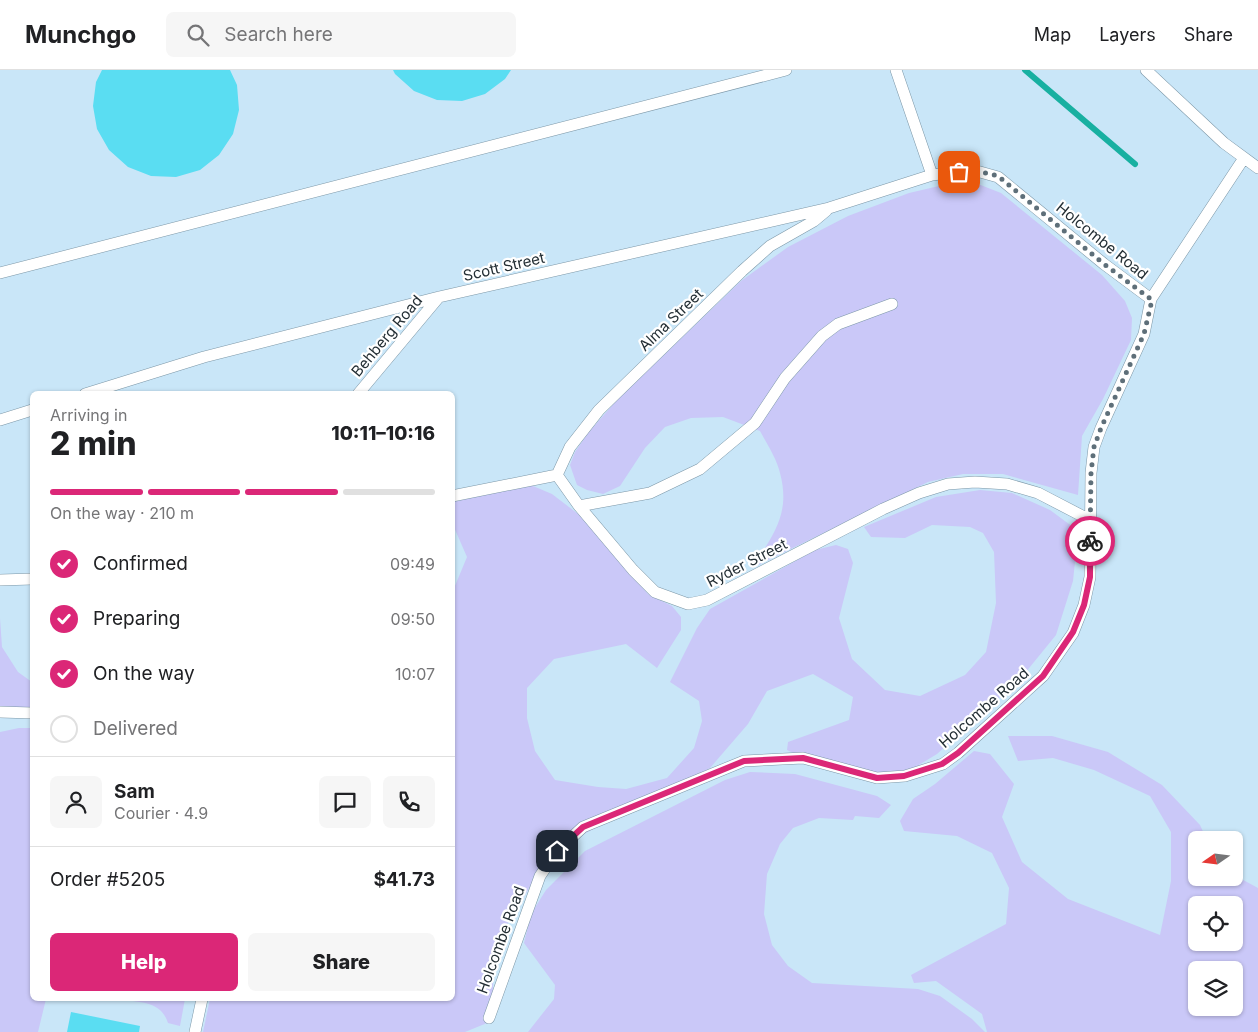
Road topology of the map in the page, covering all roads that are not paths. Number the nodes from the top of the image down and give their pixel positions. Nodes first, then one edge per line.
1 (786, 70) edge
2 (896, 70) edge
3 (1146, 70) edge
4 (1244, 158) junction
5 (1258, 168) edge
6 (932, 175) junction
7 (998, 176) joint
8 (829, 208) junction
9 (0, 273) edge
10 (439, 297) junction
11 (1152, 300) junction
12 (892, 304) dead end
13 (95, 391) edge
14 (361, 391) edge
15 (30, 411) edge
16 (0, 420) edge
17 (557, 475) junction
18 (455, 495) edge
19 (579, 506) junction
20 (1090, 520) junction
21 (30, 579) edge
22 (0, 580) edge
23 (0, 712) edge
24 (30, 713) edge
25 (202, 1001) edge
26 (489, 1018) dead end
27 (195, 1032) edge

1 - 9 lane
2 - 6 lane
3 - 4 lane
4 - 5 lane
4 - 11 lane
6 - 7 lane, Scott Street
6 - 8 lane, Scott Street
7 - 11 lane, Holcombe Road
8 - 10 lane, Scott Street
8 - 17 lane, Alma Street
10 - 13 lane, Scott Street
10 - 14 lane, Behberg Road
11 - 20 lane, Holcombe Road
12 - 19 lane
15 - 16 lane
17 - 18 lane
17 - 19 lane, Ryder Street
19 - 20 lane, Ryder Street
20 - 26 lane, Holcombe Road
21 - 22 lane
23 - 24 lane
25 - 27 lane

